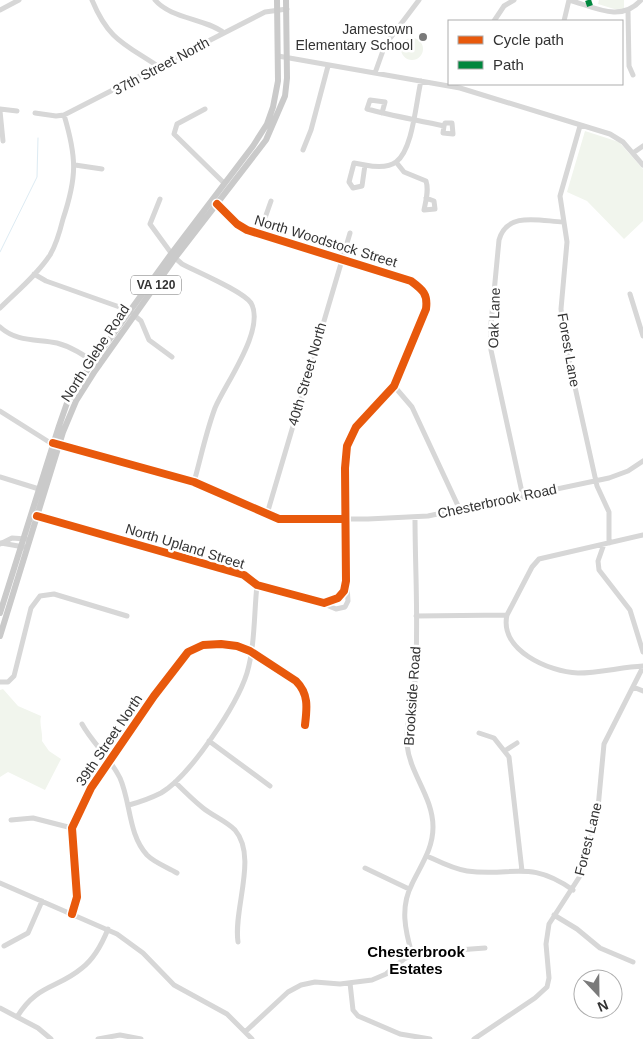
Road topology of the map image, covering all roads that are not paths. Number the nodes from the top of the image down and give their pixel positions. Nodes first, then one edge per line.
1 (19, 0) edge
2 (92, 0) edge
3 (155, 0) edge
4 (276, 0) edge
5 (286, 0) edge
6 (419, 0) edge
7 (514, 0) edge
8 (569, 0) edge
9 (641, 0) edge
10 (286, 9) junction
11 (0, 10) edge
12 (277, 10) junction
13 (628, 11) junction
14 (495, 20) edge
15 (564, 20) edge
16 (224, 33) junction
17 (278, 56) junction
18 (287, 58) junction
19 (328, 66) junction
20 (159, 67) junction
21 (375, 73) junction
22 (633, 75) dead end
23 (421, 81) junction
24 (448, 84) edge
25 (461, 86) edge
26 (205, 109) dead end
27 (0, 110) edge
28 (16, 111) dead end
29 (35, 113) dead end
30 (382, 113) dead end
31 (64, 115) junction
32 (412, 119) junction
33 (444, 126) dead end
34 (580, 126) junction
35 (167, 133) dead end
36 (174, 134) junction
37 (3, 141) dead end
38 (643, 146) edge
39 (303, 150) dead end
40 (633, 153) junction
41 (396, 162) junction
42 (75, 165) junction
43 (643, 165) edge
44 (365, 166) junction
45 (102, 169) dead end
46 (224, 184) junction
47 (426, 198) dead end
48 (160, 199) dead end
49 (271, 202) dead end
50 (217, 204) junction
51 (563, 222) junction
52 (350, 233) dead end
53 (259, 235) junction
54 (173, 256) junction
55 (340, 260) junction
56 (34, 274) junction
57 (630, 294) dead end
58 (0, 308) edge
59 (132, 313) junction
60 (0, 327) edge
61 (643, 336) edge
62 (172, 357) dead end
63 (96, 364) junction
64 (394, 386) junction
65 (0, 411) edge
66 (56, 444) junction
67 (643, 461) edge
68 (0, 477) edge
69 (194, 482) junction
70 (596, 482) junction
71 (39, 489) junction
72 (523, 497) junction
73 (460, 510) junction
74 (267, 514) junction
75 (37, 516) junction
76 (415, 517) junction
77 (345, 519) junction
78 (643, 535) edge
79 (26, 539) junction
80 (0, 544) edge
81 (607, 544) junction
82 (24, 547) junction
83 (346, 581) junction
84 (257, 585) junction
85 (324, 603) junction
86 (0, 613) edge
87 (507, 615) junction
88 (127, 616) dead end
89 (416, 616) junction
90 (0, 636) edge
91 (250, 651) junction
92 (643, 652) edge
93 (643, 666) edge
94 (0, 682) edge
95 (633, 687) junction
96 (643, 691) edge
97 (82, 724) dead end
98 (305, 725) dead end
99 (480, 733) dead end
100 (208, 741) junction
101 (516, 743) dead end
102 (506, 750) junction
103 (110, 761) junction
104 (175, 782) junction
105 (270, 786) dead end
106 (129, 805) junction
107 (11, 820) dead end
108 (72, 828) junction
109 (427, 856) junction
110 (365, 868) dead end
111 (522, 870) junction
112 (177, 873) dead end
113 (0, 884) edge
114 (409, 889) junction
115 (572, 890) junction
116 (42, 902) junction
117 (72, 914) junction
118 (554, 914) junction
119 (108, 929) junction
120 (238, 942) dead end
121 (4, 946) dead end
122 (486, 948) dead end
123 (412, 954) junction
124 (633, 962) dead end
125 (350, 983) junction
126 (0, 1008) edge
127 (16, 1017) junction
128 (246, 1031) junction
129 (51, 1039) edge
130 (98, 1039) edge
131 (140, 1039) edge
132 (252, 1039) edge
133 (430, 1039) edge
134 (474, 1039) edge

1 - 11 street
2 - 20 street
3 - 16 street
4 - 12 main road, North Glebe Road / VA 120
5 - 10 main road, North Glebe Road / VA 120
6 - 21 street
7 - 14 street
8 - 13 street
8 - 15 street
9 - 13 street
10 - 12 street, 37th Street North
10 - 18 main road, North Glebe Road / VA 120
12 - 16 street, 37th Street North
12 - 17 main road, North Glebe Road / VA 120
13 - 22 street
16 - 20 street, 37th Street North
17 - 18 street
17 - 46 main road, North Glebe Road / VA 120
18 - 19 street
18 - 50 main road, North Glebe Road / VA 120
19 - 21 street
19 - 39 street
20 - 31 street, 37th Street North
21 - 23 street
23 - 24 street
23 - 32 street
25 - 34 street
26 - 36 street
27 - 28 street
27 - 37 street
29 - 31 street
30 - 32 street
31 - 42 street
32 - 33 street
32 - 41 street
34 - 40 street
34 - 51 street, Forest Lane
35 - 36 street
36 - 46 street
38 - 40 street
40 - 43 street
41 - 44 street
41 - 47 street
42 - 45 street
42 - 56 street
44 - 44 street
46 - 54 main road, North Glebe Road / VA 120
48 - 54 street
49 - 53 street
50 - 53 street, North Woodstock Street
50 - 54 main road, North Glebe Road / VA 120
51 - 70 street, Forest Lane
51 - 72 street, Oak Lane
52 - 55 street, 40th Street North
53 - 55 street, North Woodstock Street
54 - 59 main road, North Glebe Road / VA 120
54 - 69 street
55 - 64 street, North Woodstock Street
55 - 74 street, 40th Street North
56 - 58 street
56 - 59 street
57 - 61 street
59 - 62 street
59 - 63 main road, North Glebe Road / VA 120
60 - 63 street
63 - 66 main road, North Glebe Road / VA 120
64 - 73 street
64 - 77 street
65 - 66 street, Chesterbrook Road
66 - 69 street, Chesterbrook Road
66 - 71 main road, North Glebe Road / VA 120
66 - 75 main road, North Glebe Road / VA 120
67 - 70 street, Chesterbrook Road
68 - 71 street
69 - 74 street, Chesterbrook Road
70 - 72 street, Chesterbrook Road
70 - 81 street, Forest Lane
71 - 79 main road, North Glebe Road / VA 120
72 - 73 street, Chesterbrook Road
73 - 76 street, Chesterbrook Road
74 - 77 street, Chesterbrook Road
75 - 79 main road, North Glebe Road / VA 120
75 - 84 street, North Upland Street
76 - 77 street, Chesterbrook Road
76 - 89 street, Brookside Road
77 - 83 street
78 - 81 street
79 - 80 street
79 - 82 main road, North Glebe Road / VA 120
80 - 82 street
81 - 87 street
81 - 92 street, Forest Lane
82 - 86 main road, North Glebe Road / VA 120
82 - 90 main road, North Glebe Road / VA 120
83 - 85 street
83 - 85 street, North Upland Street
84 - 85 street, North Upland Street
84 - 91 street
87 - 89 street
87 - 93 street
88 - 94 street
89 - 109 street, Brookside Road
91 - 98 street, 39th Street North
91 - 100 street
91 - 103 street, 39th Street North
93 - 95 street, Forest Lane
95 - 96 street
95 - 115 street, Forest Lane
97 - 103 street
99 - 102 street
100 - 104 street
100 - 105 street
101 - 102 street
102 - 111 street
103 - 106 street
103 - 108 street, 39th Street North
104 - 106 street
104 - 120 street
106 - 112 street
107 - 108 street
108 - 117 street, 39th Street North
109 - 111 street
109 - 114 street, Brookside Road
110 - 114 street
111 - 115 street
113 - 116 street
114 - 123 street, Brookside Road
115 - 118 street, Forest Lane
116 - 117 street
116 - 121 street
117 - 119 street
118 - 124 street
118 - 134 street, Forest Lane
119 - 127 street
119 - 128 street
122 - 123 street
123 - 125 street
125 - 128 street
125 - 133 street
126 - 127 street
127 - 129 street
128 - 132 street
130 - 131 street

